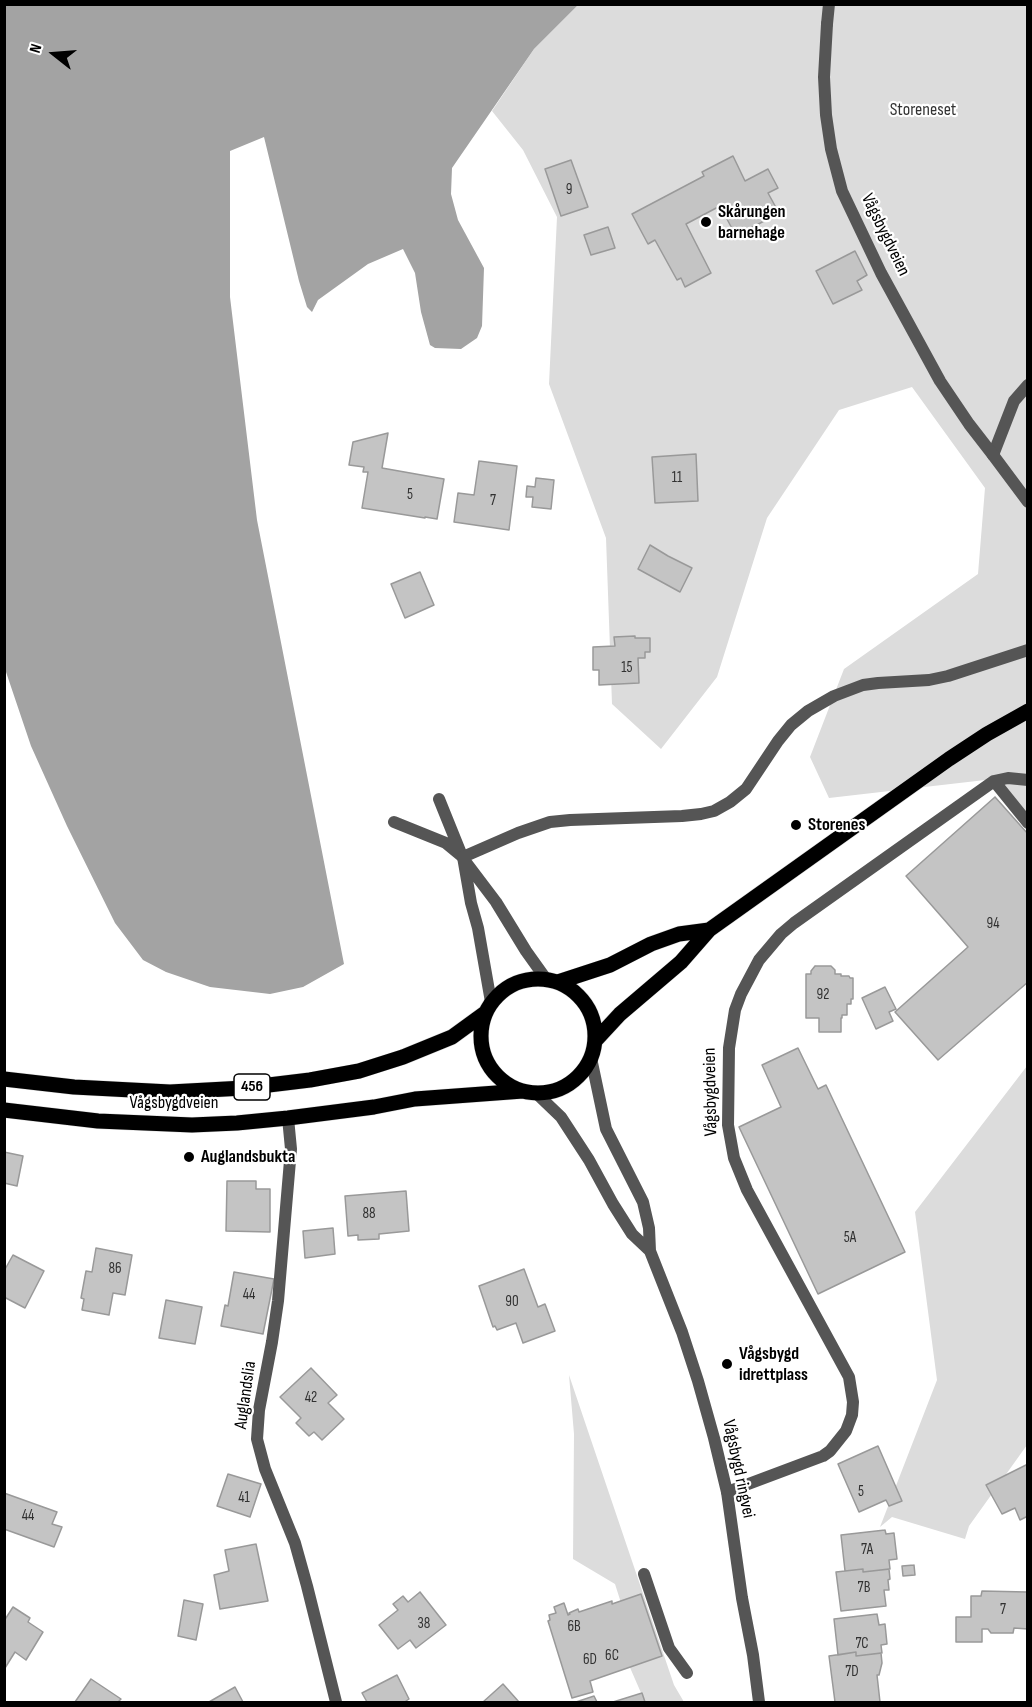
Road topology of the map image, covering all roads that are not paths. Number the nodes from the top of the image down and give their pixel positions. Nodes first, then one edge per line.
1 (829, 4) edge
2 (1028, 385) edge
3 (993, 455) junction
4 (1028, 502) edge
5 (1028, 650) edge
6 (1028, 711) edge
7 (1028, 780) edge
8 (994, 782) junction
9 (439, 799) dead end
10 (394, 822) dead end
11 (1028, 823) edge
12 (463, 857) junction
13 (709, 930) junction
14 (552, 980) junction
15 (488, 1008) junction
16 (595, 1041) junction
17 (591, 1058) junction
18 (5, 1078) edge
19 (529, 1092) junction
20 (4, 1110) edge
21 (288, 1118) junction
22 (650, 1251) junction
23 (727, 1492) junction
24 (644, 1574) dead end
25 (687, 1673) dead end
26 (336, 1702) edge
27 (759, 1702) edge

1 - 3 street, Vågsbygdveien
2 - 3 street
3 - 4 street, Vågsbygdveien
5 - 12 street
6 - 13 main road, 456
7 - 8 street
8 - 11 street
8 - 23 street, Vågsbygdveien
9 - 12 street
10 - 12 street
12 - 14 street
12 - 15 street
13 - 14 main road, 456
13 - 16 main road, 456
14 - 15 main road, 456
14 - 16 main road, 456
15 - 18 main road, Vågsbygdveien / 456
15 - 19 main road
16 - 17 main road, 456
17 - 19 main road, 456
17 - 22 street, Vågsbygd ringvei
19 - 21 main road, Vågsbygdveien / 456
19 - 22 street, Vågsbygd ringvei
20 - 21 main road, Vågsbygdveien / 456
21 - 26 street, Auglandslia
22 - 23 street, Vågsbygd ringvei
23 - 27 street, Vågsbygd ringvei
24 - 25 street

